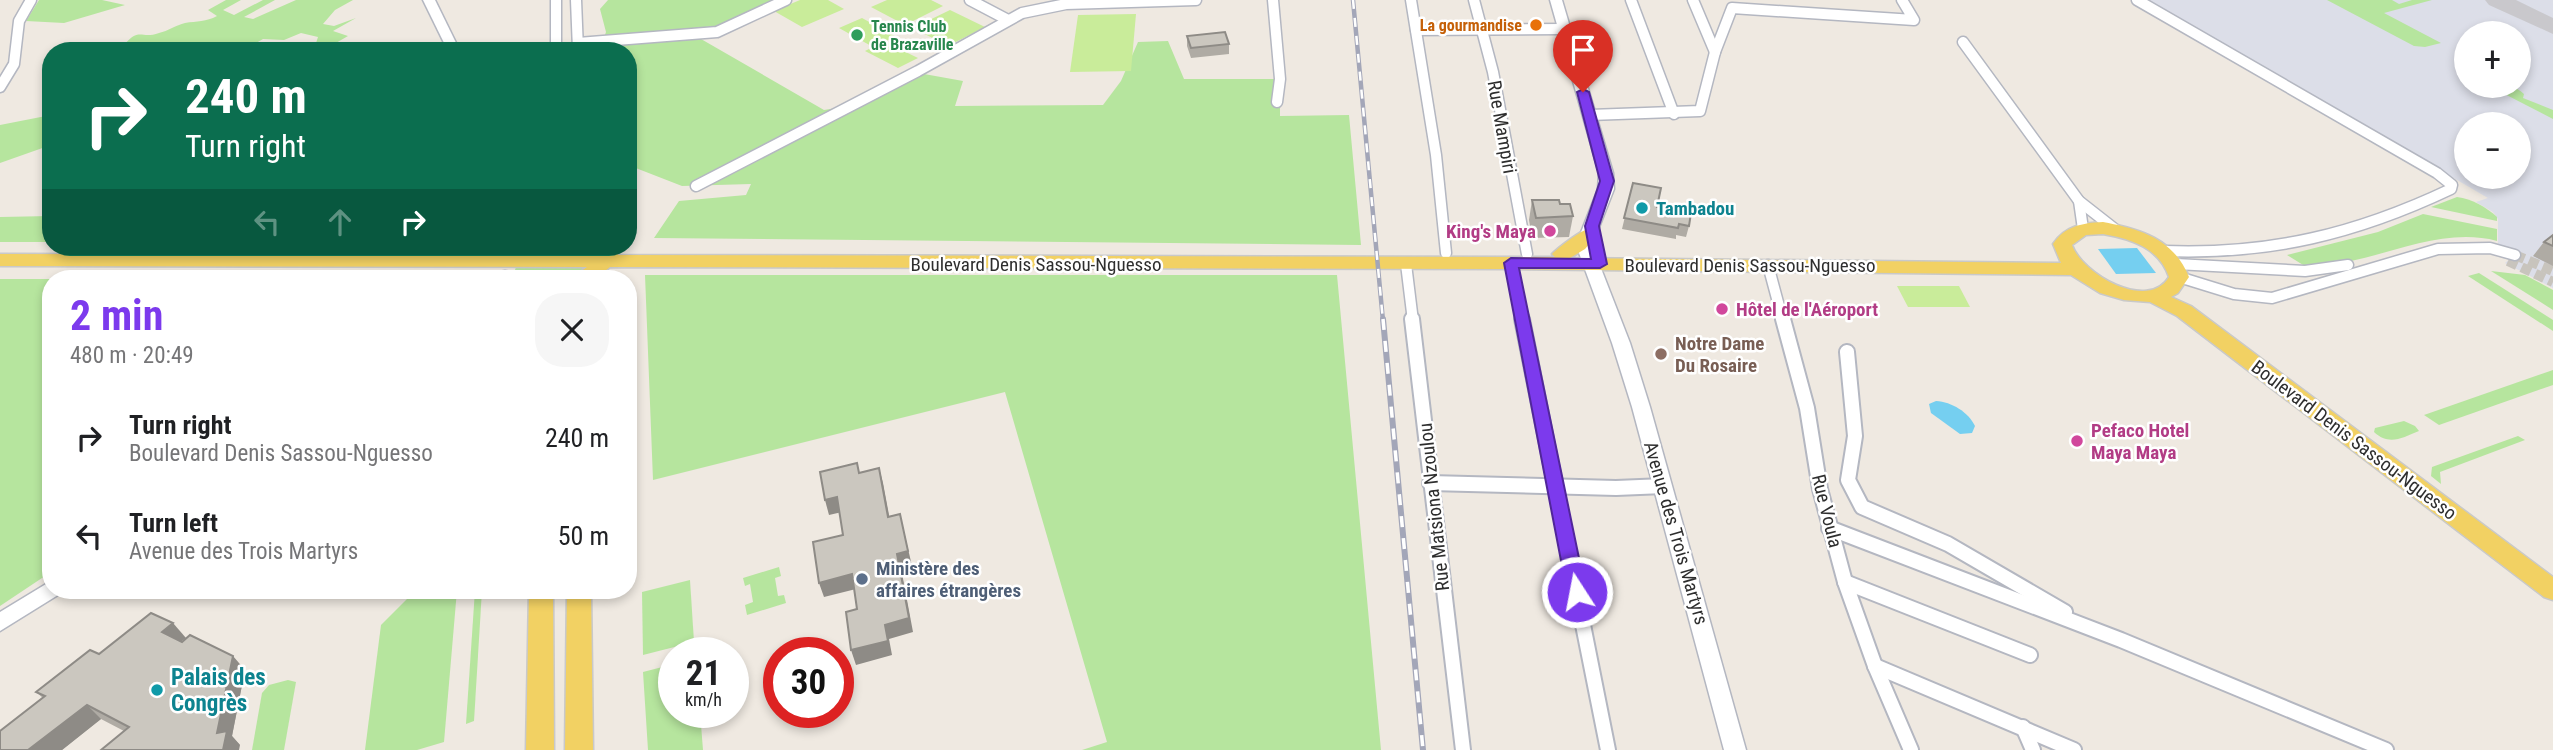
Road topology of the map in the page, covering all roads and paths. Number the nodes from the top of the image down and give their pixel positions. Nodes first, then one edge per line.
1 (31, 0) edge
2 (429, 0) edge
3 (556, 0) edge
4 (576, 0) edge
5 (786, 0) edge
6 (970, 0) edge
7 (1124, 0) edge
8 (1196, 0) edge
9 (1273, 0) edge
10 (1411, 0) edge
11 (1474, 0) edge
12 (1556, 0) edge
13 (1631, 0) edge
14 (1693, 0) edge
15 (1902, 0) edge
16 (2137, 0) edge
17 (1008, 20) junction
18 (1481, 29) junction
19 (1564, 29) junction
20 (1416, 30) junction
21 (450, 42) edge
22 (556, 42) edge
23 (578, 42) edge
24 (624, 42) edge
25 (1963, 42) dead end
26 (1716, 51) junction
27 (14, 64) junction
28 (0, 67) edge
29 (0, 87) edge
30 (1277, 102) dead end
31 (1674, 114) junction
32 (1590, 115) junction
33 (696, 186) dead end
34 (2079, 201) junction
35 (2083, 229) junction
36 (2116, 230) junction
37 (2269, 247) junction
38 (0, 249) edge
39 (1592, 249) junction
40 (42, 250) edge
41 (637, 252) edge
42 (637, 253) edge
43 (1446, 253) junction
44 (222, 256) edge
45 (580, 256) edge
46 (608, 256) edge
47 (2511, 258) tunnel mouth
48 (1519, 259) junction
49 (0, 260) edge
50 (2068, 263) junction
51 (1406, 264) junction
52 (507, 265) edge
53 (1768, 265) junction
54 (2348, 265) dead end
55 (2255, 268) junction
56 (593, 270) edge
57 (2169, 275) junction
58 (1846, 352) dead end
59 (1430, 483) junction
60 (1555, 486) junction
61 (1664, 486) junction
62 (1829, 527) junction
63 (2553, 576) edge
64 (1845, 582) junction
65 (2553, 590) edge
66 (42, 595) edge
67 (541, 599) edge
68 (579, 599) edge
69 (0, 623) edge
70 (2100, 632) junction
71 (2030, 655) dead end
72 (1875, 666) junction
73 (2023, 727) junction
74 (540, 750) edge
75 (579, 750) edge
76 (1463, 750) edge
77 (1608, 750) edge
78 (1735, 750) edge
79 (1912, 750) edge
80 (2034, 750) edge
81 (2074, 750) edge
82 (2386, 750) edge

1 - 27 street
2 - 21 street
3 - 22 street
4 - 23 street
5 - 24 street
6 - 17 street
7 - 8 street
7 - 17 street
9 - 30 street
10 - 20 street
11 - 18 street, Rue Mampiri
12 - 19 main road
13 - 31 street
14 - 26 street
15 - 26 street
16 - 37 street
17 - 33 street
18 - 19 street
18 - 20 street
18 - 48 street, Rue Mampiri
19 - 32 main road
20 - 43 street
25 - 34 street
26 - 31 street
27 - 28 street
27 - 29 street
31 - 32 street
32 - 39 main road
34 - 35 street
34 - 36 street
35 - 36 main road
35 - 50 main road
36 - 57 main road
37 - 55 street
37 - 57 street
38 - 40 main road, Boulevard Denis Sassou-Nguesso
39 - 48 main road, Boulevard Denis Sassou-Nguesso
39 - 48 main road, Boulevard Denis Sassou-Nguesso
39 - 50 main road, Boulevard Denis Sassou-Nguesso
39 - 53 main road, Boulevard Denis Sassou-Nguesso
39 - 61 main road, Avenue des Trois Martyrs
41 - 43 main road, Boulevard Denis Sassou-Nguesso
42 - 51 main road, Boulevard Denis Sassou-Nguesso
43 - 48 main road, Boulevard Denis Sassou-Nguesso
44 - 52 main road, Boulevard Denis Sassou-Nguesso
45 - 52 main road, Boulevard Denis Sassou-Nguesso
46 - 56 main road
47 - 57 street
48 - 51 main road, Boulevard Denis Sassou-Nguesso
48 - 60 street, Rue Mampiri
49 - 52 main road, Boulevard Denis Sassou-Nguesso
50 - 53 main road, Boulevard Denis Sassou-Nguesso
50 - 57 main road
51 - 59 street, Rue Matsiona Nzoulou
53 - 62 street, Rue Voula
54 - 55 street
55 - 57 street
57 - 63 main road, Boulevard Denis Sassou-Nguesso
57 - 65 main road, Boulevard Denis Sassou-Nguesso
58 - 70 street
59 - 60 street
59 - 76 street, Rue Matsiona Nzoulou
60 - 61 street
60 - 77 street, Rue Mampiri
61 - 78 main road, Avenue des Trois Martyrs
62 - 64 street, Rue Voula
62 - 70 street
64 - 71 street
64 - 72 street, Rue Voula
66 - 69 main road
67 - 74 main road
68 - 75 main road
70 - 82 street
72 - 73 street
72 - 79 street, Rue Voula
73 - 80 street
73 - 81 street

